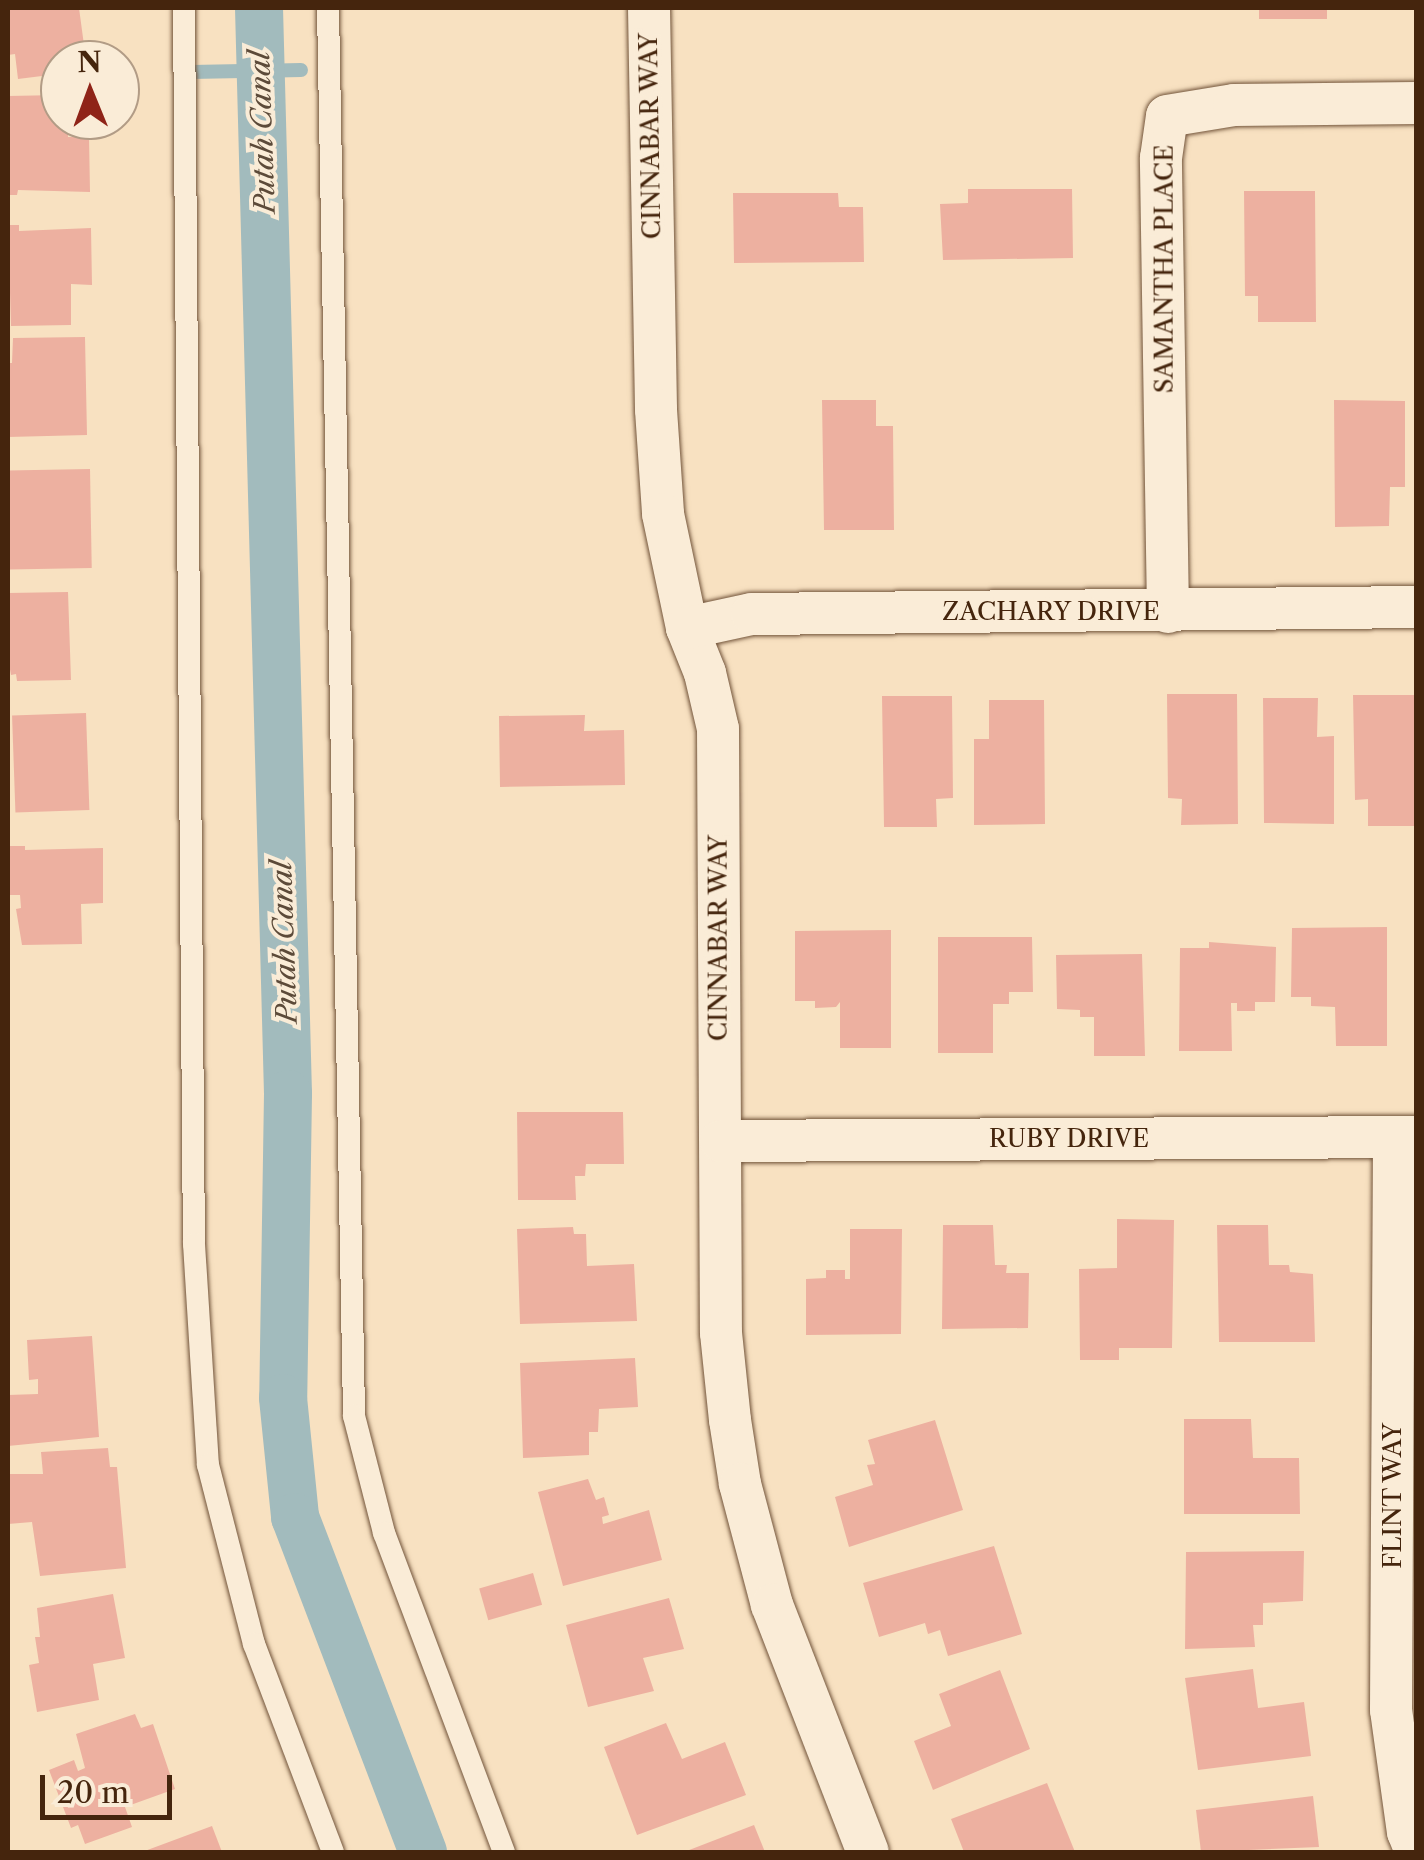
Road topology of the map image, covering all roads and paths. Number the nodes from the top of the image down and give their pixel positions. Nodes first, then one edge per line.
1 (184, 8) edge
2 (328, 8) edge
3 (648, 8) edge
4 (1416, 103) edge
5 (1416, 606) edge
6 (1168, 612) junction
7 (687, 628) junction
8 (1405, 1137) edge
9 (721, 1141) junction
10 (333, 1852) edge
11 (504, 1852) edge
12 (868, 1852) edge
13 (1416, 1852) edge

1 - 10 lane
2 - 11 lane
3 - 7 street, CINNABAR WAY
4 - 6 street, SAMANTHA PLACE
5 - 6 street, ZACHARY DRIVE
6 - 7 street, ZACHARY DRIVE
7 - 9 street, CINNABAR WAY
8 - 9 street, RUBY DRIVE
8 - 13 street, FLINT WAY
9 - 12 street, CINNABAR WAY

